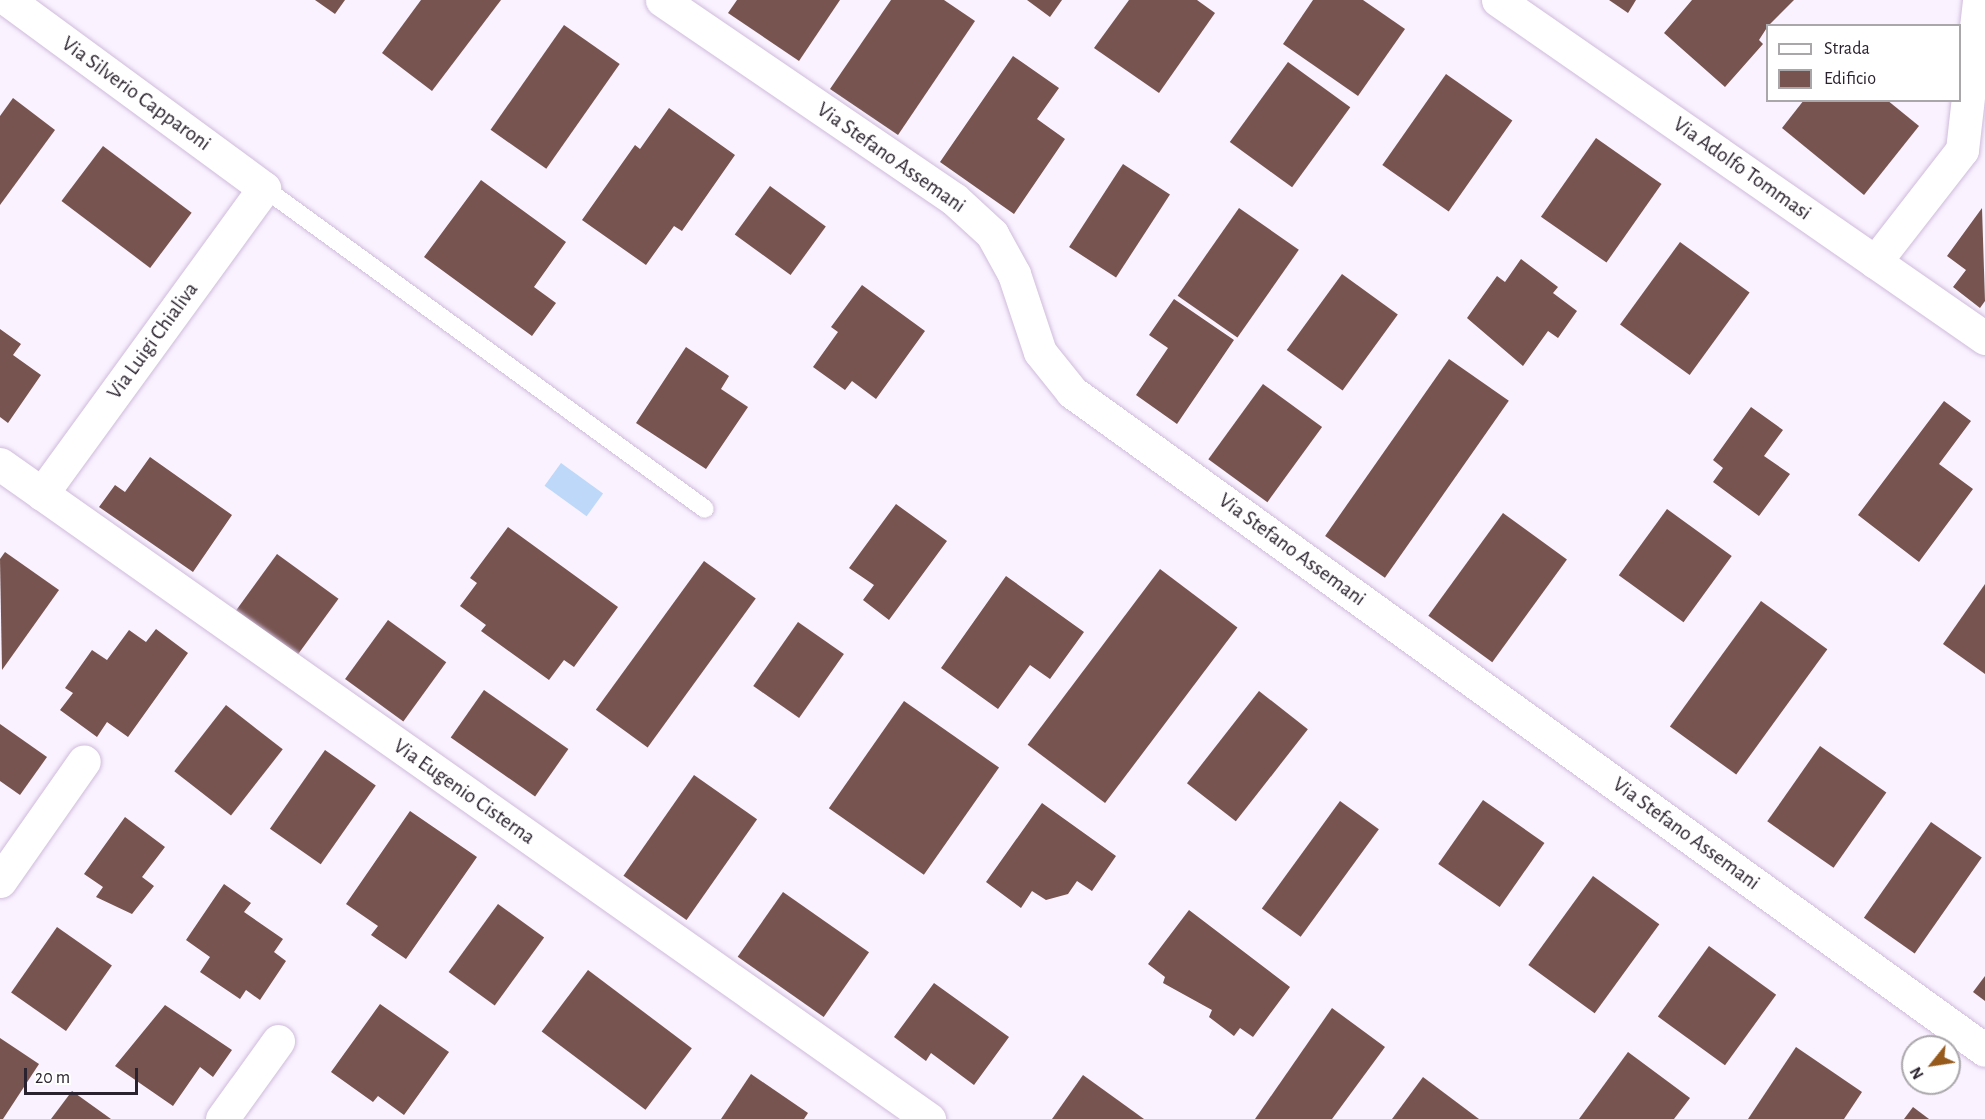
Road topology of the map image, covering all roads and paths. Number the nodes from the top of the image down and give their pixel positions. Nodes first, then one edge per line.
1 (9, 0) edge
2 (662, 0) edge
3 (1498, 0) edge
4 (1979, 0) edge
5 (264, 188) junction
6 (1875, 261) junction
7 (1985, 338) edge
8 (0, 464) edge
9 (42, 494) junction
10 (705, 508) dead end
11 (84, 761) dead end
12 (0, 881) edge
13 (278, 1041) dead end
14 (1985, 1050) edge
15 (222, 1119) edge
16 (929, 1119) edge

1 - 5 street, Via Silverio Capparoni
2 - 14 street, Via Stefano Assemani
3 - 6 street, Via Adolfo Tommasi
4 - 6 street
5 - 9 street, Via Luigi Chialiva
5 - 10 lane
6 - 7 street, Via Adolfo Tommasi
8 - 9 street, Via Eugenio Cisterna
9 - 16 street, Via Eugenio Cisterna
11 - 12 street
13 - 15 street

